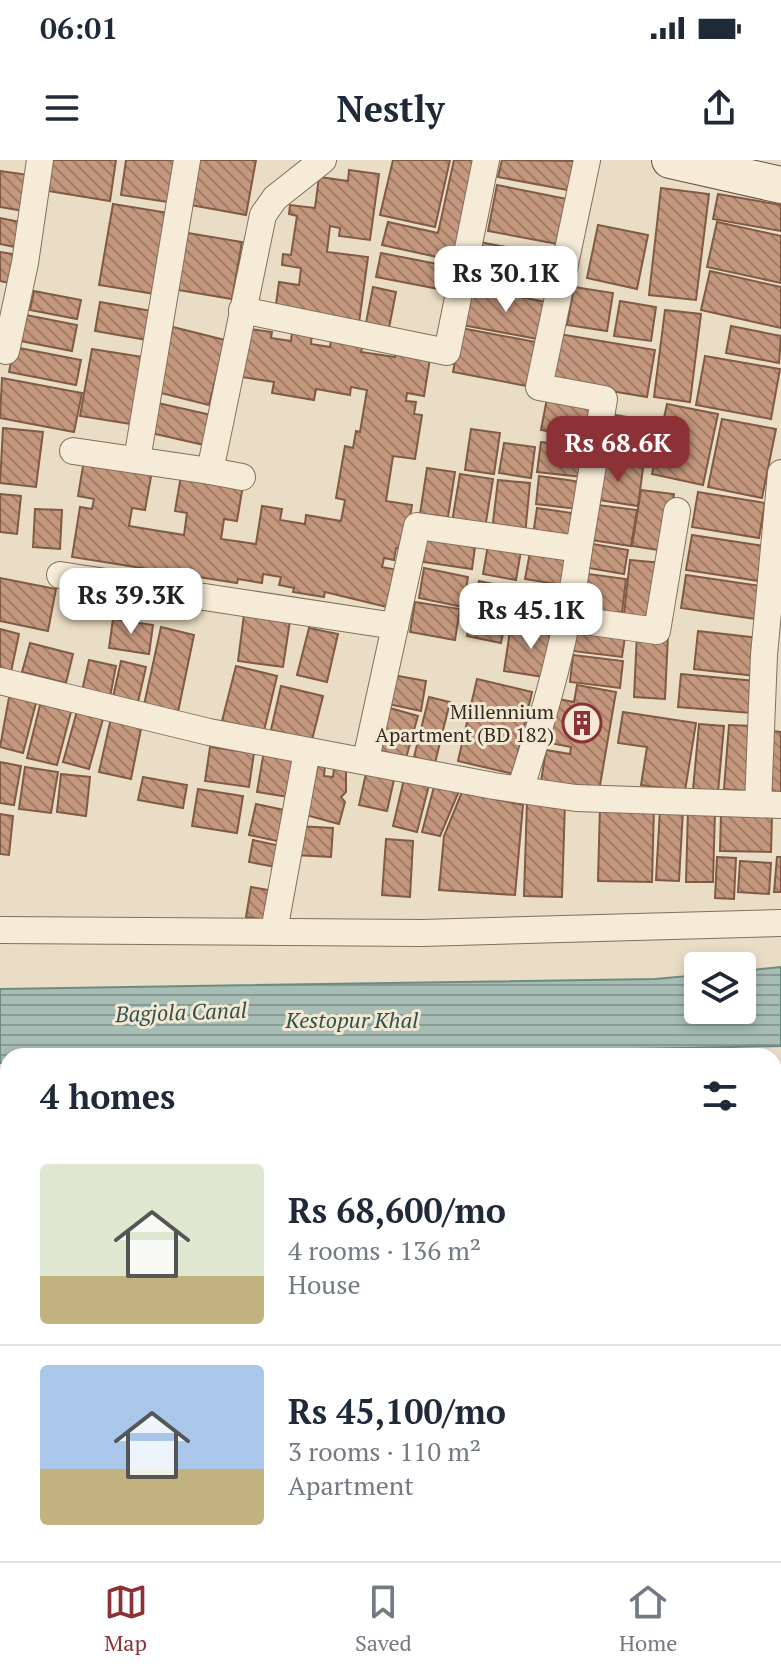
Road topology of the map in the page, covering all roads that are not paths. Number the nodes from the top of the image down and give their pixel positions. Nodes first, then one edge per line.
1 (40, 160) edge
2 (187, 160) edge
3 (323, 160) edge
4 (486, 160) edge
5 (587, 160) edge
6 (670, 160) edge
7 (738, 168) edge
8 (781, 185) edge
9 (242, 310) junction
10 (6, 351) dead end
11 (73, 451) dead end
12 (137, 460) junction
13 (210, 471) junction
14 (781, 473) edge
15 (242, 477) dead end
16 (677, 511) dead end
17 (579, 549) junction
18 (60, 575) dead end
19 (570, 619) junction
20 (395, 626) junction
21 (772, 660) edge
22 (0, 681) edge
23 (307, 751) junction
24 (366, 759) junction
25 (520, 790) junction
26 (770, 805) edge
27 (781, 923) edge
28 (0, 930) edge
29 (274, 931) junction

1 - 10 street
2 - 12 street
3 - 9 street
4 - 9 street
5 - 17 street
6 - 7 street
7 - 8 street
9 - 13 street
11 - 12 street
12 - 13 street
13 - 15 street
14 - 21 street
16 - 19 street
17 - 19 street
17 - 20 street
18 - 20 street
19 - 25 street
20 - 24 street
21 - 26 street
22 - 23 street
23 - 24 street
23 - 29 street
24 - 25 street
25 - 26 street
27 - 29 street
28 - 29 street

